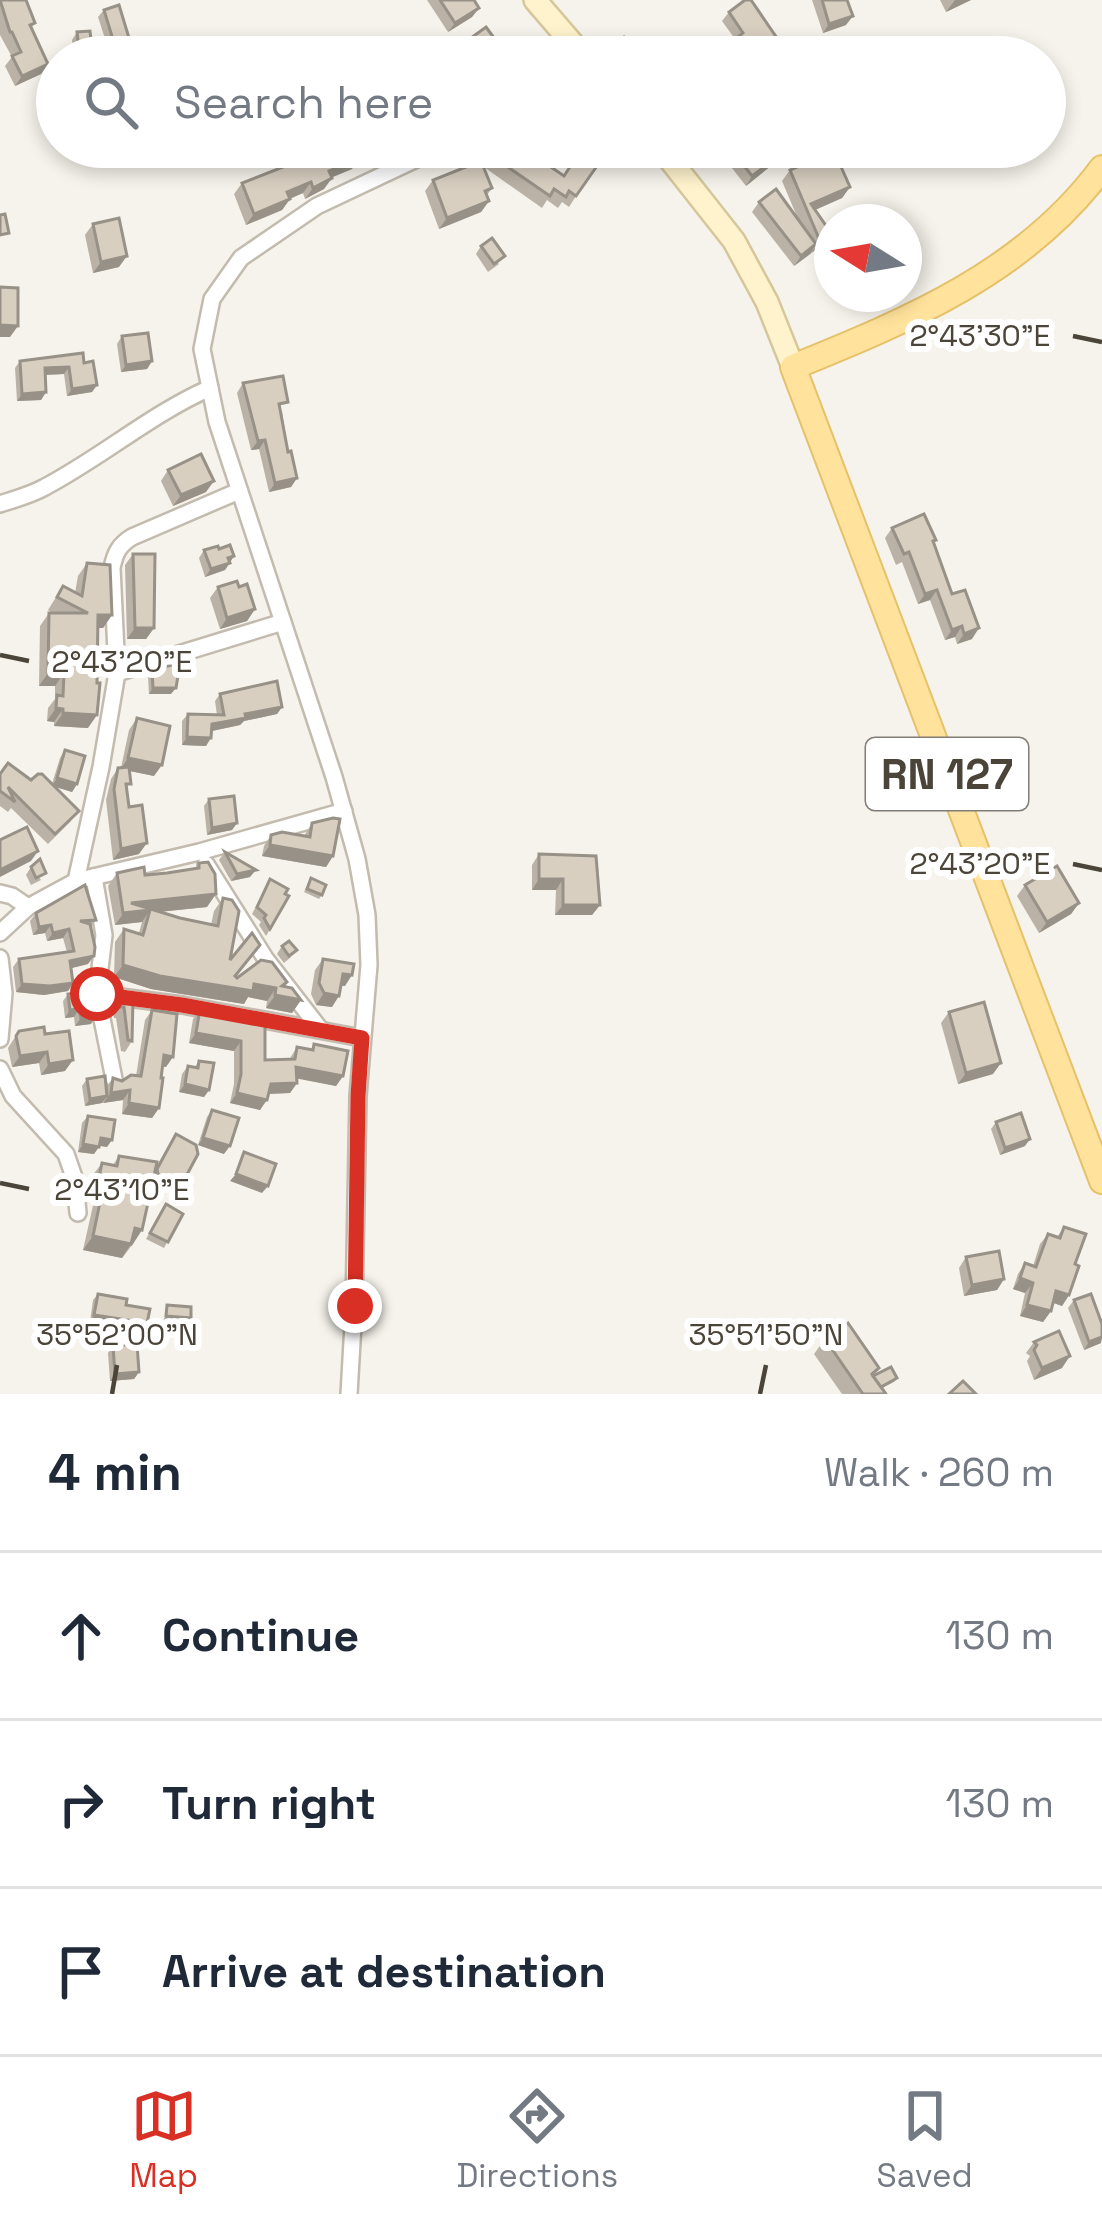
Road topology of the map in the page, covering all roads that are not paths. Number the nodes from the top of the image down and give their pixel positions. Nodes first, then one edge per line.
1 (535, 0) edge
2 (566, 36) edge
3 (397, 168) edge
4 (677, 168) edge
5 (1102, 168) edge
6 (793, 367) junction
7 (210, 388) junction
8 (239, 490) junction
9 (0, 504) edge
10 (283, 622) junction
11 (117, 673) junction
12 (344, 811) junction
13 (199, 852) junction
14 (94, 877) junction
15 (76, 881) junction
16 (0, 893) edge
17 (28, 908) junction
18 (0, 933) edge
19 (0, 958) edge
20 (97, 994) junction
21 (320, 1029) junction
22 (362, 1038) junction
23 (0, 1039) edge
24 (0, 1070) edge
25 (114, 1079) edge
26 (1102, 1181) edge
27 (78, 1213) dead end
28 (349, 1394) edge

1 - 2 street
3 - 7 street
4 - 6 street
5 - 6 main road
6 - 26 main road, RN 127
7 - 8 street
7 - 9 street
8 - 10 street
8 - 11 street
10 - 11 street
10 - 12 street
11 - 15 street
12 - 13 street
12 - 22 street
13 - 14 street
13 - 21 street
14 - 15 street
14 - 20 street
15 - 17 street
16 - 17 street
17 - 18 street
19 - 23 street
20 - 21 street
20 - 25 street
21 - 22 street
22 - 28 street
24 - 27 street

